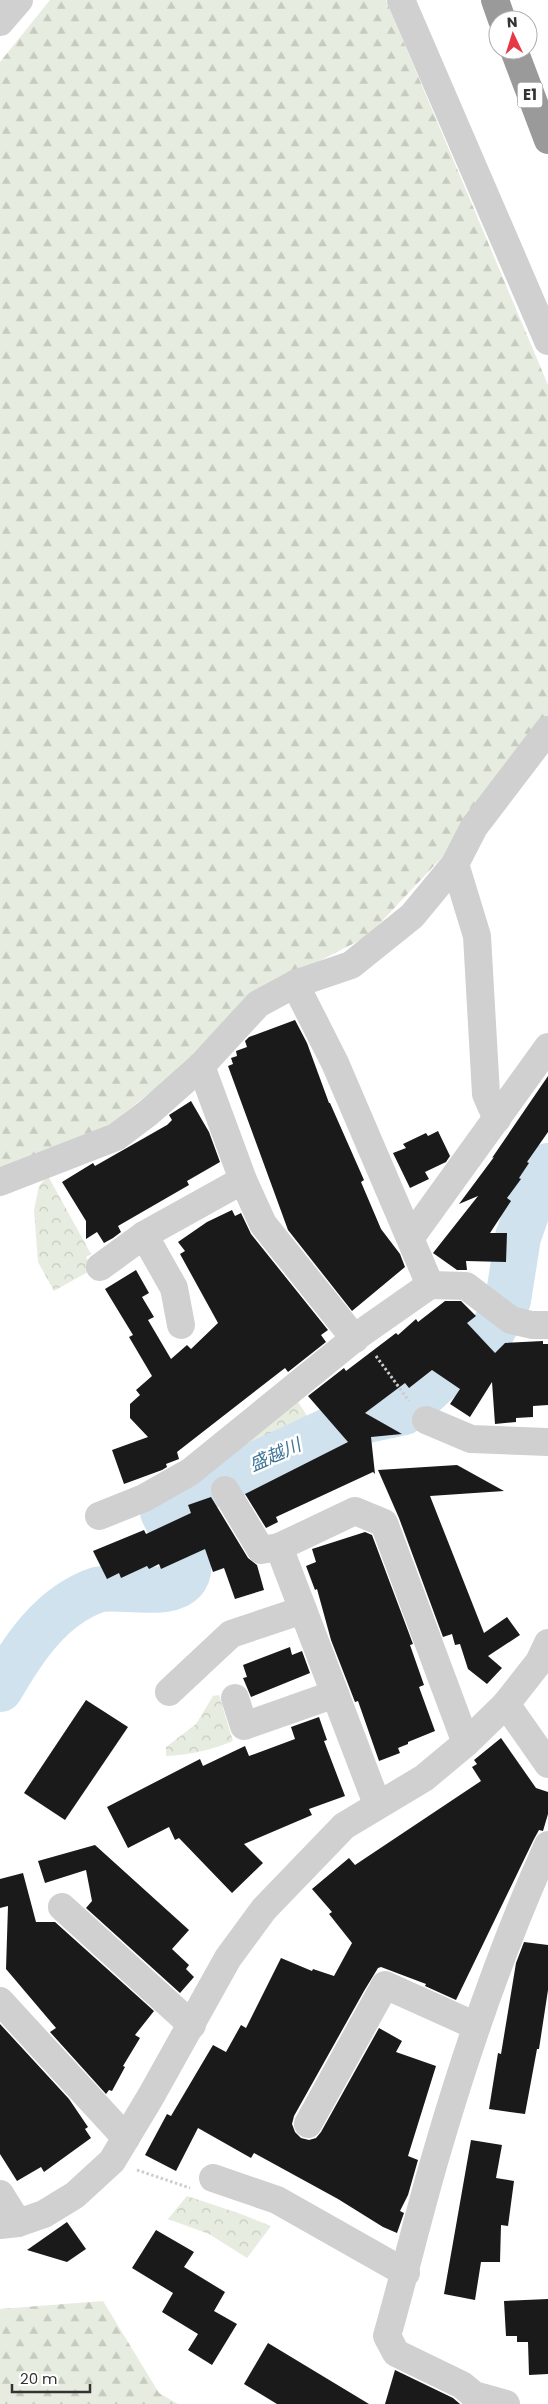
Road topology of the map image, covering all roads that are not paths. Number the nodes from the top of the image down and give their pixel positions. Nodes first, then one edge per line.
1 (19, 0) edge
2 (401, 0) edge
3 (0, 22) edge
4 (518, 60) edge
5 (548, 140) edge
6 (548, 341) edge
7 (548, 730) edge
8 (455, 864) junction
9 (295, 984) junction
10 (548, 1047) edge
11 (201, 1066) junction
12 (496, 1119) junction
13 (243, 1180) junction
14 (0, 1182) edge
15 (144, 1235) junction
16 (411, 1237) junction
17 (100, 1267) dead end
18 (430, 1285) junction
19 (181, 1325) dead end
20 (548, 1325) edge
21 (358, 1336) junction
22 (426, 1420) dead end
23 (548, 1442) edge
24 (225, 1490) dead end
25 (99, 1516) dead end
26 (279, 1548) junction
27 (303, 1610) junction
28 (548, 1643) edge
29 (169, 1692) dead end
30 (335, 1694) junction
31 (235, 1698) dead end
32 (506, 1704) junction
33 (466, 1743) junction
34 (548, 1764) edge
35 (377, 1804) junction
36 (548, 1845) edge
37 (62, 1906) dead end
38 (0, 2001) edge
39 (192, 2025) junction
40 (476, 2026) junction
41 (308, 2124) dead end
42 (126, 2138) junction
43 (214, 2178) dead end
44 (0, 2194) edge
45 (9, 2224) edge
46 (406, 2273) junction
47 (473, 2399) edge
48 (506, 2404) edge

1 - 3 street
2 - 6 street
4 - 5 highway, E1
7 - 8 street
8 - 9 street
8 - 12 street
9 - 11 street
9 - 16 street
10 - 12 street
11 - 13 street
11 - 14 street
12 - 16 street
13 - 15 street
13 - 21 street
15 - 17 street
15 - 19 street
16 - 18 street
18 - 20 street
18 - 21 street
21 - 25 street
22 - 23 street
24 - 26 street
26 - 27 street
26 - 33 street
27 - 29 street
27 - 30 street
28 - 32 street
30 - 31 street
30 - 35 street
32 - 33 street
32 - 34 street
33 - 35 street
35 - 39 street
36 - 40 street
37 - 39 street
38 - 42 street
39 - 42 street
40 - 41 street
40 - 46 street
42 - 45 street
43 - 46 street
44 - 45 street
46 - 47 street
47 - 48 street

